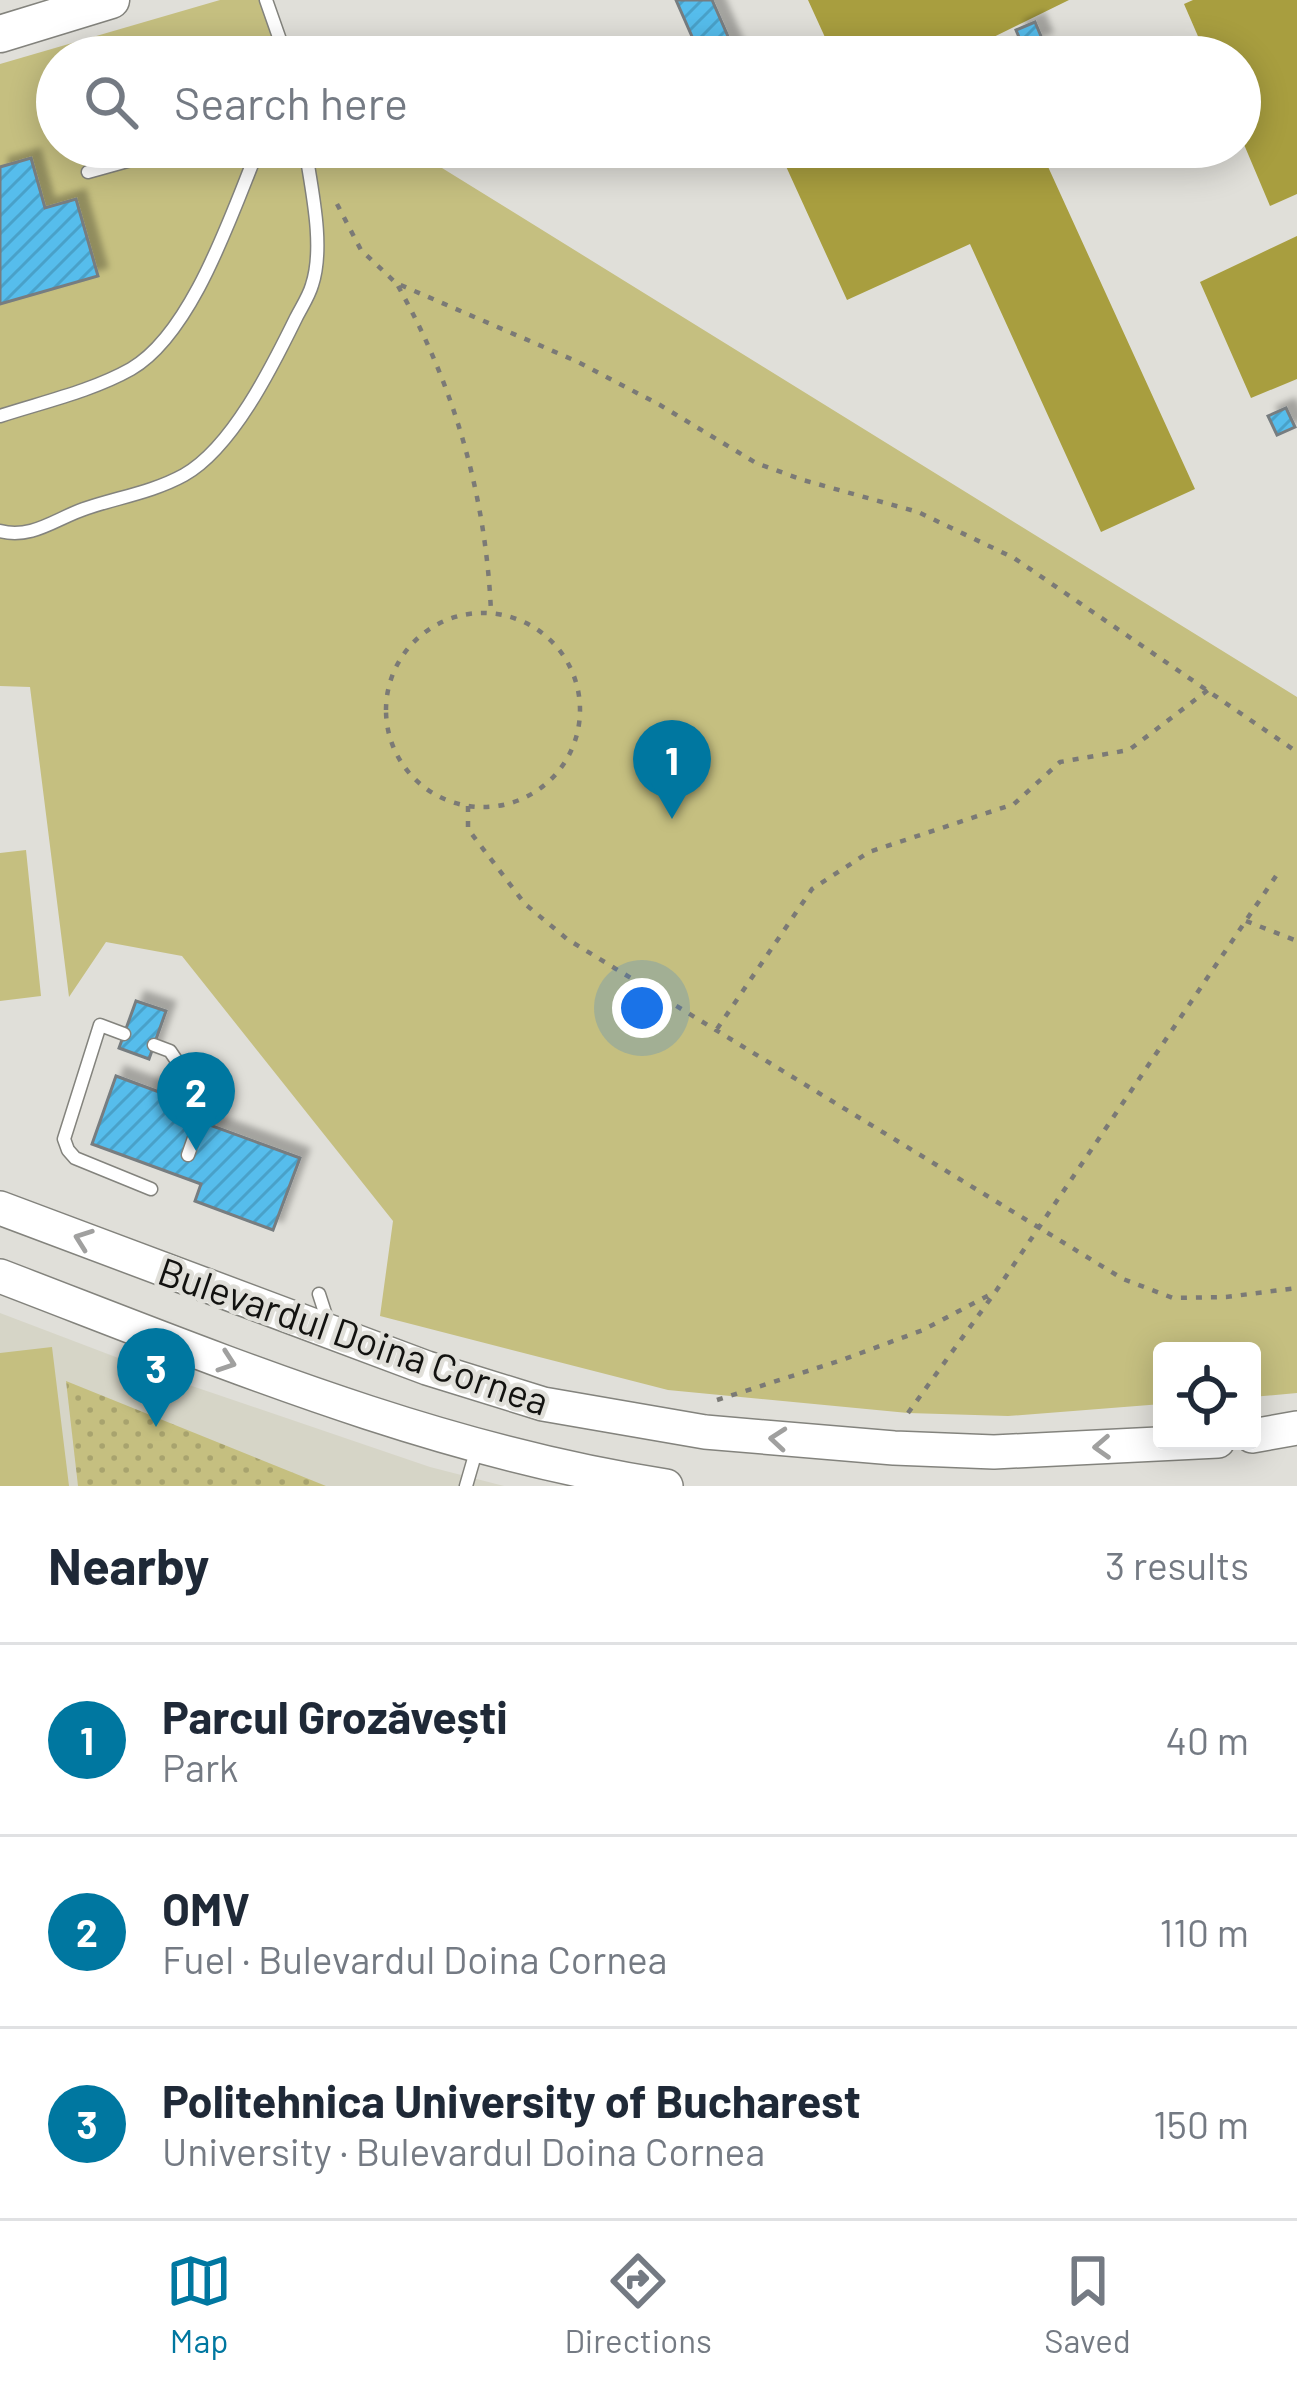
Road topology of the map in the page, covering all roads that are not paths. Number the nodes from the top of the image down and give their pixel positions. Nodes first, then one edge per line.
1 (111, 0) edge
2 (266, 0) edge
3 (0, 34) edge
4 (279, 36) edge
5 (102, 168) edge
6 (251, 168) edge
7 (308, 168) edge
8 (88, 172) dead end
9 (0, 416) edge
10 (0, 531) edge
11 (124, 1034) dead end
12 (154, 1045) dead end
13 (188, 1155) dead end
14 (151, 1189) dead end
15 (0, 1208) edge
16 (0, 1276) edge
17 (319, 1294) dead end
18 (331, 1332) junction
19 (1297, 1428) edge
20 (1261, 1434) edge
21 (1153, 1444) edge
22 (477, 1447) junction
23 (466, 1486) edge
24 (666, 1486) edge

1 - 3 main road
2 - 4 lane
5 - 8 lane
6 - 9 lane
7 - 10 lane
11 - 14 lane
12 - 13 lane
18 -> 15 main road, Bulevardul Doina Cornea
16 -> 22 main road, Bulevardul Doina Cornea
17 - 18 lane
21 -> 18 main road, Bulevardul Doina Cornea
19 - 20 main road
22 - 23 lane
22 - 24 main road, Bulevardul Doina Cornea

